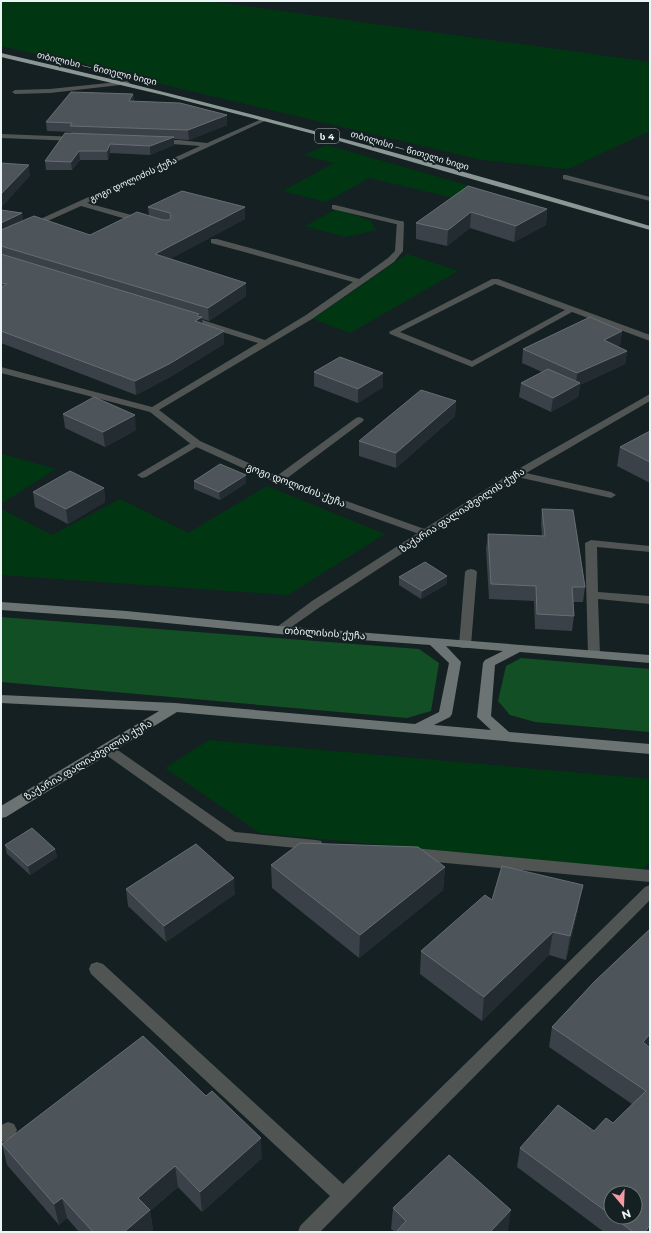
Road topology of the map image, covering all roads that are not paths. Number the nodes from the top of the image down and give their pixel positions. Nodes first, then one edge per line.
1 (1, 55) edge
2 (127, 84) junction
3 (15, 92) dead end
4 (266, 119) junction
5 (1, 136) edge
6 (86, 139) edge
7 (148, 141) edge
8 (206, 146) junction
9 (566, 177) dead end
10 (650, 199) edge
11 (81, 204) junction
12 (335, 207) dead end
13 (153, 224) edge
14 (650, 228) edge
15 (1, 240) edge
16 (214, 241) dead end
17 (361, 282) junction
18 (572, 309) junction
19 (182, 317) edge
20 (650, 338) edge
21 (266, 343) junction
22 (1, 371) edge
23 (650, 397) edge
24 (153, 410) junction
25 (359, 420) dead end
26 (196, 443) junction
27 (517, 474) junction
28 (142, 475) dead end
29 (278, 480) junction
30 (611, 495) dead end
31 (426, 533) junction
32 (650, 549) edge
33 (471, 572) dead end
34 (592, 595) junction
35 (650, 600) edge
36 (1, 606) edge
37 (279, 630) junction
38 (434, 642) junction
39 (465, 645) junction
40 (516, 649) junction
41 (594, 655) junction
42 (650, 659) edge
43 (1, 699) edge
44 (175, 708) junction
45 (418, 728) junction
46 (505, 736) junction
47 (107, 749) junction
48 (650, 749) edge
49 (1, 813) edge
50 (326, 846) edge
51 (397, 852) edge
52 (650, 876) edge
53 (650, 891) edge
54 (97, 969) dead end
55 (343, 1196) junction
56 (307, 1232) edge

1 - 2 highway, თბილისი — წითელი ხიდი / ს 4
2 - 3 street
2 - 4 highway, თბილისი — წითელი ხიდი / ს 4
4 - 8 street, გოგი დოლიძის ქუჩა
4 - 14 highway, თბილისი — წითელი ხიდი / ს 4
5 - 6 street
7 - 8 street
8 - 11 street, გოგი დოლიძის ქუჩა
9 - 10 street
11 - 13 street
11 - 15 street, გოგი დოლიძის ქუჩა
12 - 17 street
16 - 17 street
17 - 21 street
18 - 18 street
18 - 20 street
19 - 21 street
21 - 24 street
22 - 24 street, გოგი დოლიძის ქუჩა
23 - 27 street, ზაქარია ფალიაშვილის ქუჩა
24 - 26 street, გოგი დოლიძის ქუჩა
25 - 29 street
26 - 28 street
26 - 29 street, გოგი დოლიძის ქუჩა
27 - 30 street
27 - 31 street, ზაქარია ფალიაშვილის ქუჩა
29 - 31 street, გოგი დოლიძის ქუჩა
31 - 37 street, ზაქარია ფალიაშვილის ქუჩა
32 - 34 street
33 - 39 street
34 - 35 street
34 - 41 street
36 - 37 main road, თბილისის ქუჩა
37 - 38 main road, თბილისის ქუჩა
38 - 39 main road, თბილისის ქუჩა
38 - 45 main road
39 - 40 main road, თბილისის ქუჩა
40 - 41 main road, თბილისის ქუჩა
40 - 46 main road
41 - 42 main road, თბილისის ქუჩა
43 - 44 main road
44 - 45 main road
44 - 47 main road, ზაქარია ფალიაშვილის ქუჩა
45 - 46 main road
46 - 48 main road
47 - 49 main road, ზაქარია ფალიაშვილის ქუჩა
47 - 50 street
51 - 52 street
53 - 55 street
54 - 55 street
55 - 56 street

